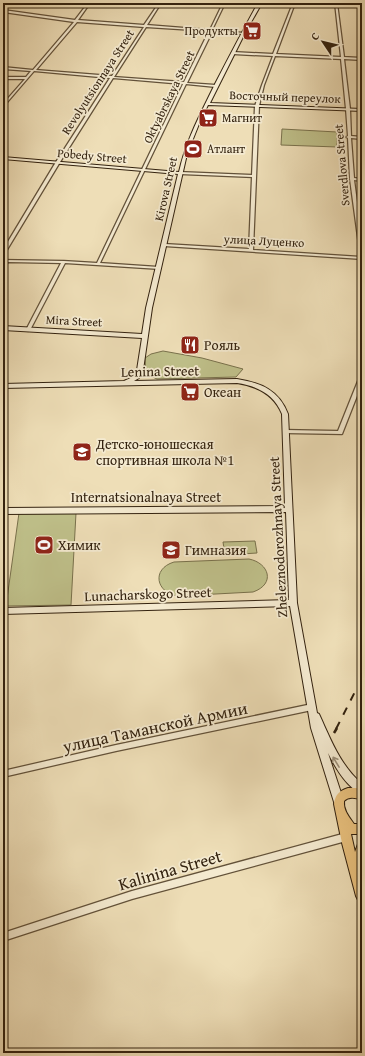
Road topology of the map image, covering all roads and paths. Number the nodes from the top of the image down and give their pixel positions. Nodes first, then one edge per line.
1 (89, 3) edge
2 (160, 3) edge
3 (224, 3) edge
4 (260, 3) edge
5 (294, 3) edge
6 (336, 3) edge
7 (3, 11) edge
8 (76, 21) junction
9 (146, 26) junction
10 (210, 31) junction
11 (242, 33) junction
12 (233, 53) junction
13 (274, 56) junction
14 (342, 58) junction
15 (362, 59) edge
16 (3, 68) edge
17 (32, 70) junction
18 (113, 77) junction
19 (3, 78) edge
20 (25, 78) junction
21 (187, 83) junction
22 (216, 86) junction
23 (207, 104) junction
24 (3, 106) edge
25 (257, 106) junction
26 (348, 109) junction
27 (362, 110) edge
28 (348, 137) junction
29 (362, 138) edge
30 (3, 158) edge
31 (58, 162) junction
32 (144, 170) junction
33 (180, 173) junction
34 (254, 176) junction
35 (352, 179) junction
36 (362, 180) edge
37 (165, 245) junction
38 (251, 251) junction
39 (3, 253) edge
40 (362, 253) edge
41 (362, 258) edge
42 (5, 261) edge
43 (64, 262) junction
44 (98, 264) junction
45 (3, 268) edge
46 (159, 268) junction
47 (3, 328) edge
48 (28, 330) junction
49 (144, 336) junction
50 (140, 370) junction
51 (362, 377) edge
52 (160, 383) junction
53 (125, 384) junction
54 (3, 386) edge
55 (286, 432) junction
56 (288, 507) junction
57 (3, 508) edge
58 (3, 511) edge
59 (293, 603) junction
60 (3, 611) edge
61 (313, 708) junction
62 (3, 774) edge
63 (362, 790) edge
64 (362, 795) edge
65 (340, 807) junction
66 (362, 829) edge
67 (346, 837) junction
68 (362, 848) edge
69 (361, 891) edge
70 (3, 938) edge

1 - 8 street
2 - 9 street, Revolyutsionnaya Street
3 - 10 street, Oktyabrskaya Street
4 - 11 street, Kirova Street
5 - 13 street
6 - 14 street, Sverdlova Street
7 - 8 street
8 - 9 street
8 - 17 street
9 - 10 street
9 - 18 street, Revolyutsionnaya Street
10 - 11 street
10 - 21 street, Oktyabrskaya Street
11 - 12 street, Kirova Street
12 - 13 street
12 - 22 street, Kirova Street
13 - 14 street
13 - 25 street
14 - 15 street
14 - 26 street, Sverdlova Street
16 - 17 street
17 - 18 street
17 - 20 street
18 - 21 street
18 - 31 street, Revolyutsionnaya Street
19 - 20 street
20 - 24 street
21 - 22 street
21 - 32 street, Oktyabrskaya Street
22 - 23 street, Kirova Street
23 - 25 street, Восточный переулок
23 - 33 street, Kirova Street
25 - 26 street, Восточный переулок
25 - 34 street
26 - 27 street, Восточный переулок
26 - 28 street, Sverdlova Street
28 - 29 street
28 - 35 street, Sverdlova Street
30 - 31 street, Pobedy Street
31 - 32 street, Pobedy Street
31 - 39 street, Revolyutsionnaya Street
32 - 33 street, Pobedy Street
32 - 44 street, Oktyabrskaya Street
33 - 34 street
33 - 37 street, Kirova Street
34 - 38 street
35 - 36 street
35 - 40 street, Sverdlova Street
37 - 38 street, улица Луценко
37 - 46 street, Kirova Street
38 - 41 street, улица Луценко
42 - 43 street
42 - 45 street
43 - 44 street
43 - 48 street
44 - 46 street
46 - 49 street, Kirova Street
47 - 48 street, Mira Street
48 - 49 street, Mira Street
49 - 50 street, Kirova Street
50 - 52 street
50 - 53 street
51 - 55 street
52 - 53 street, Lenina Street
52 - 55 street, Lenina Street
53 - 54 street, Lenina Street
55 - 56 street, Zheleznodorozhnaya Street
56 - 57 street, Internatsionalnaya Street
56 - 58 street, Internatsionalnaya Street
56 - 59 street, Zheleznodorozhnaya Street
59 - 60 street, Lunacharskogo Street
59 - 61 street, Zheleznodorozhnaya Street
61 - 62 street, улица Таманской Армии
63 -> 61 street
61 - 65 street, Zheleznodorozhnaya Street
64 - 65 main road
65 - 66 main road
65 - 67 main road, Zheleznodorozhnaya Street
67 - 69 main road, Zheleznodorozhnaya Street
67 - 70 street, Kalinina Street
68 - 69 main road

